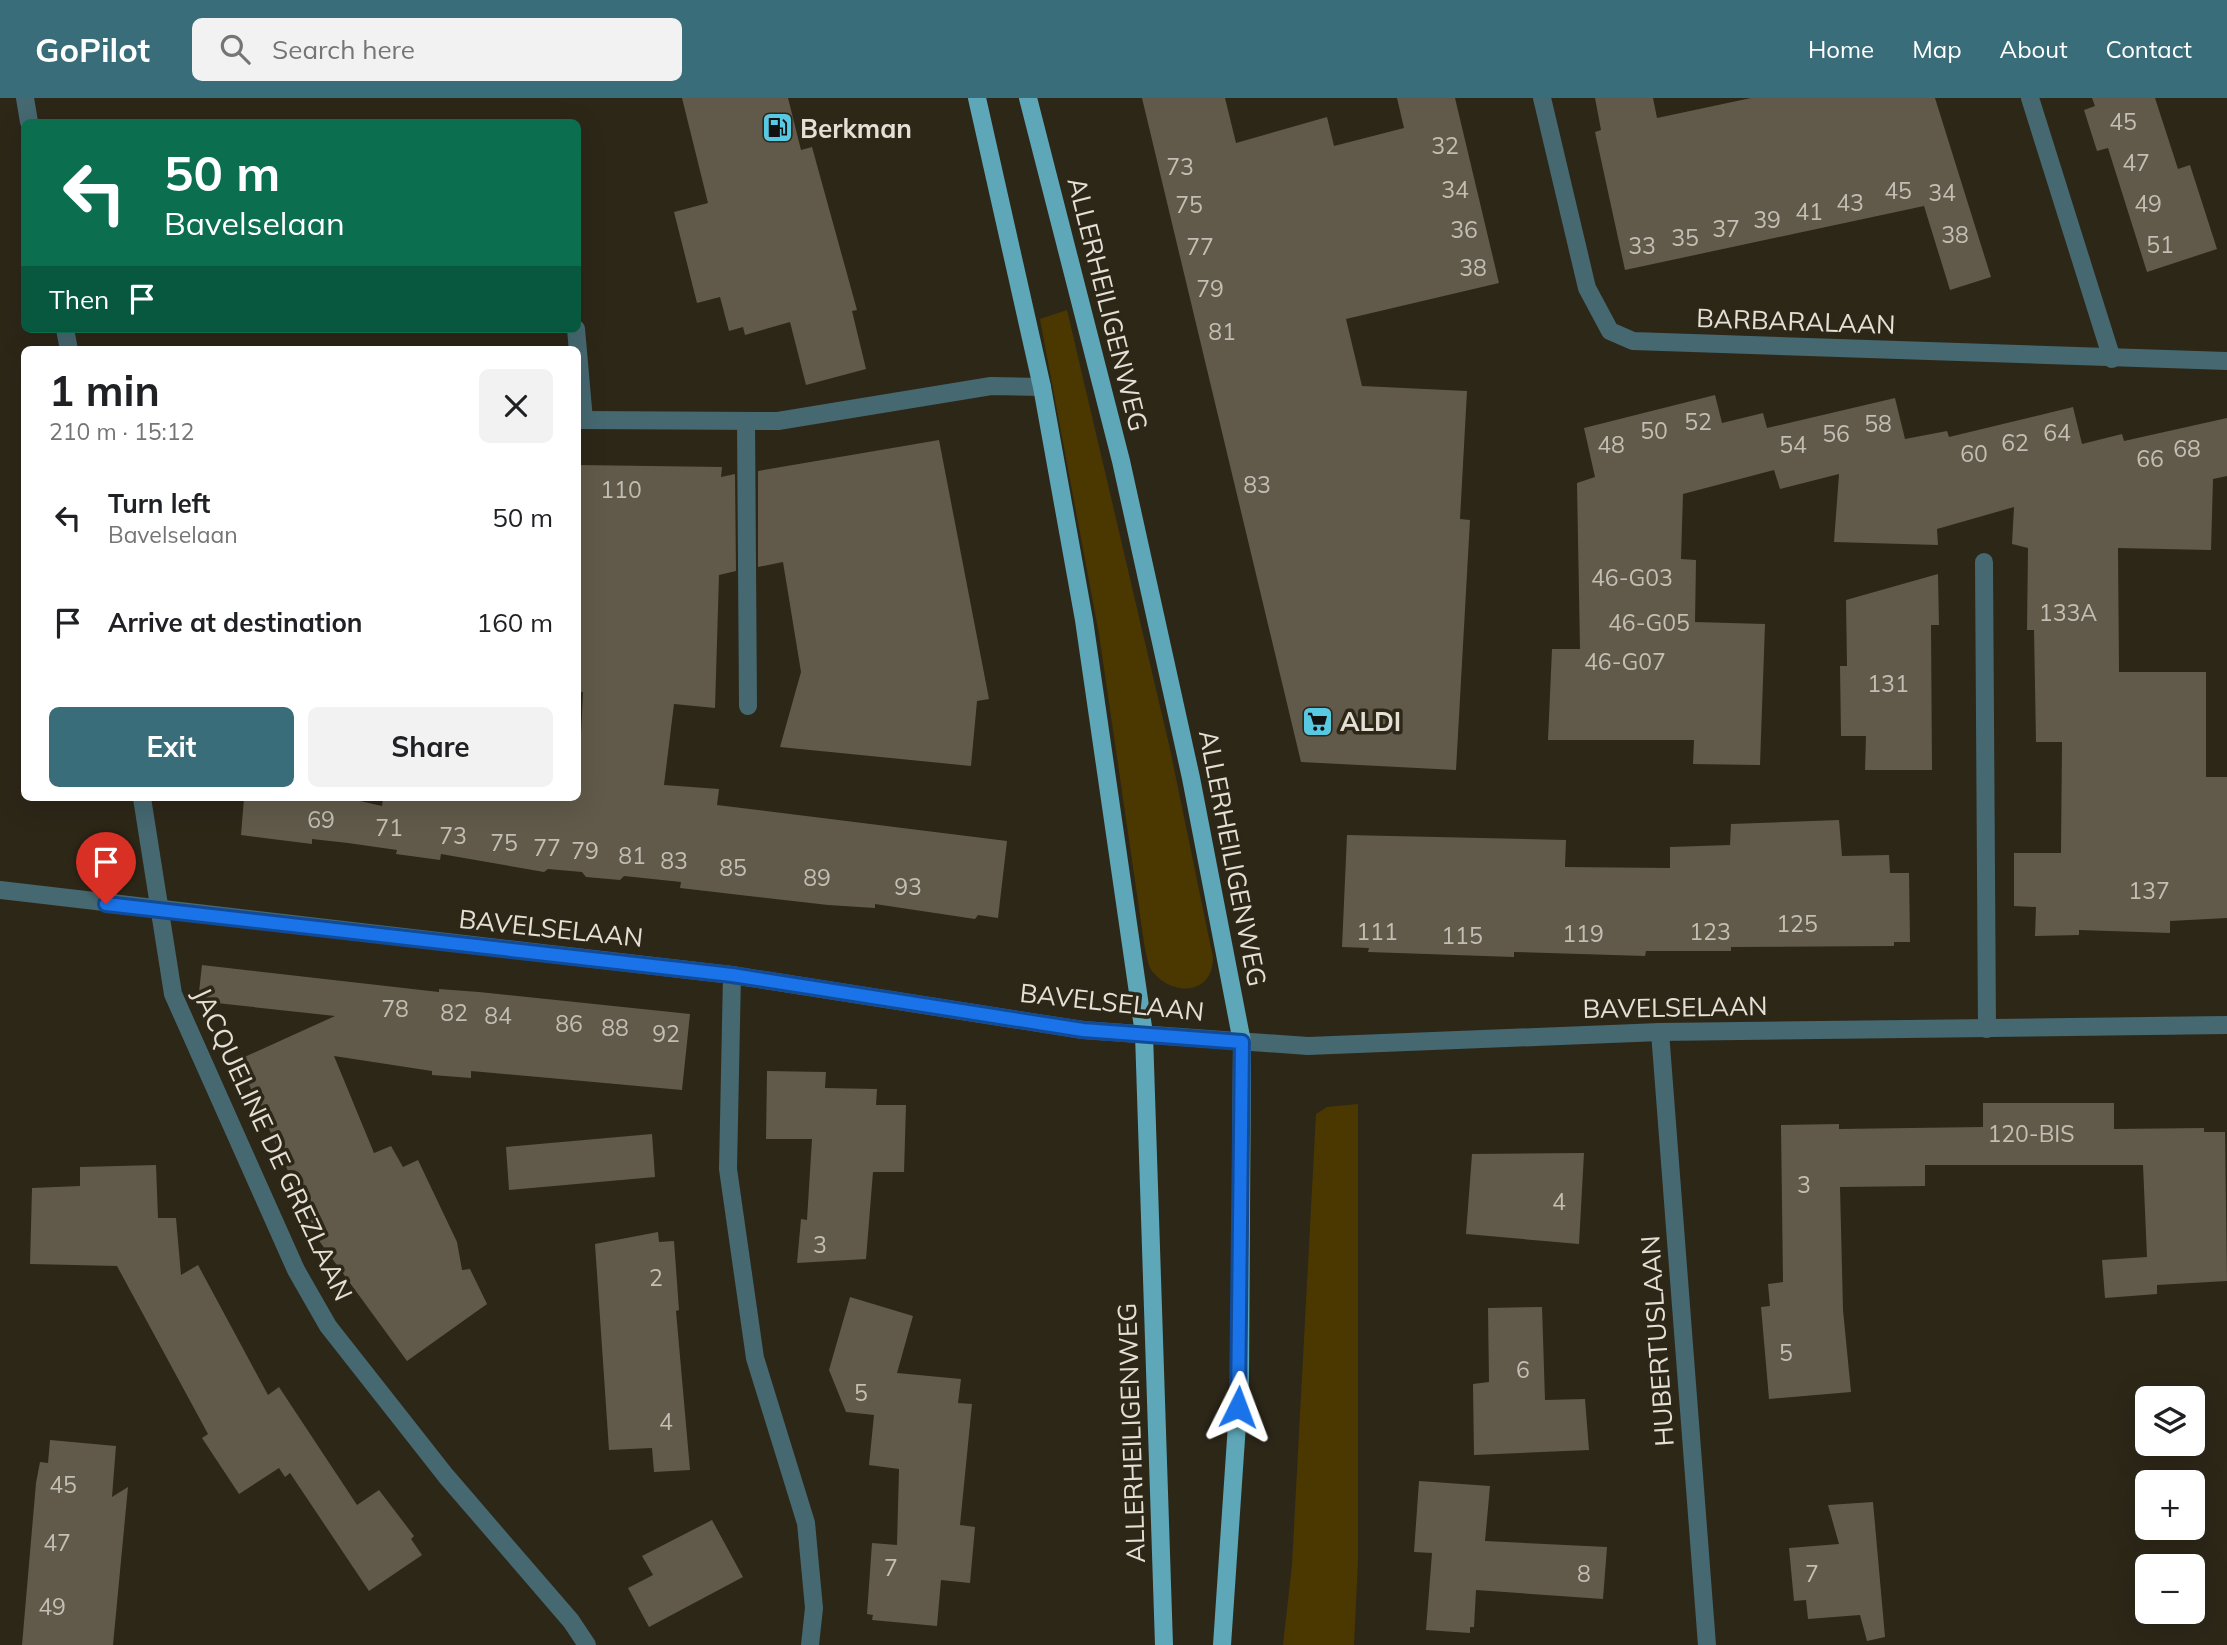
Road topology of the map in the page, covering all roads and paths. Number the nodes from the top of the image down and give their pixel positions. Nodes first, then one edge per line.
1 (25, 98) edge
2 (977, 98) edge
3 (1028, 98) edge
4 (1542, 98) edge
5 (2030, 98) edge
6 (28, 119) edge
7 (2112, 359) junction
8 (2227, 361) edge
9 (1042, 387) junction
10 (581, 420) edge
11 (746, 421) junction
12 (1984, 562) dead end
13 (748, 706) dead end
14 (142, 801) edge
15 (0, 890) edge
16 (159, 910) junction
17 (732, 975) junction
18 (2227, 1025) edge
19 (1987, 1030) junction
20 (1660, 1032) junction
21 (1144, 1034) junction
22 (1242, 1042) junction
23 (587, 1645) edge
24 (810, 1645) edge
25 (1164, 1645) edge
26 (1222, 1645) edge
27 (1707, 1645) edge

1 - 6 street
2 - 9 main road, ALLERHEILIGENWEG
3 - 22 main road, ALLERHEILIGENWEG
4 - 7 street, BARBARALAAN
5 - 7 street
7 - 8 street, BARBARALAAN
9 - 11 street
9 - 21 main road, ALLERHEILIGENWEG
10 - 11 street
11 - 13 street
12 - 19 street
14 - 16 street, JACQUELINE DE GREZLAAN
15 - 16 street, BAVELSELAAN
16 - 17 street, BAVELSELAAN
16 - 23 street, JACQUELINE DE GREZLAAN
17 - 21 street, BAVELSELAAN
17 - 24 street
18 - 19 street, BAVELSELAAN
19 - 20 street, BAVELSELAAN
20 - 22 street, BAVELSELAAN
20 - 27 street, HUBERTUSLAAN
21 - 22 street, BAVELSELAAN
21 - 25 main road, ALLERHEILIGENWEG
22 - 26 main road, ALLERHEILIGENWEG

